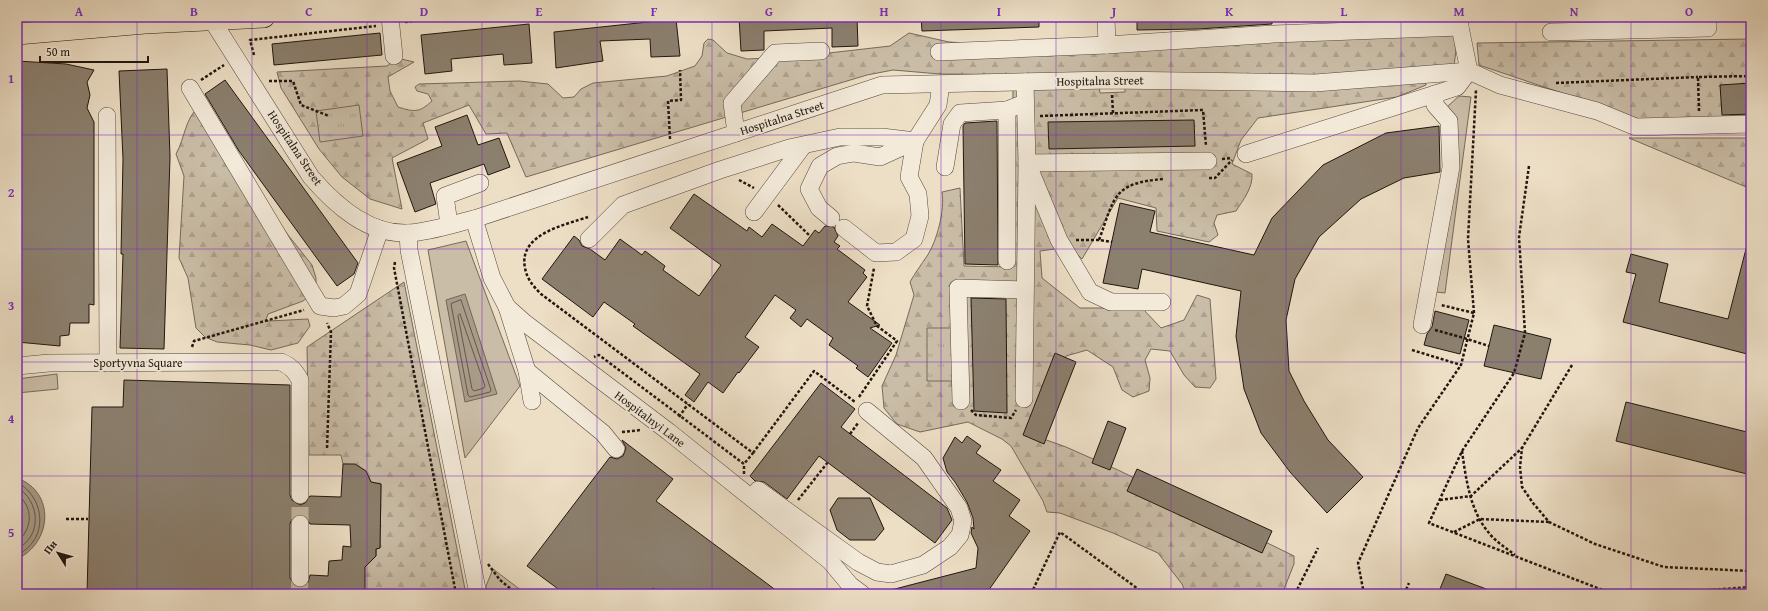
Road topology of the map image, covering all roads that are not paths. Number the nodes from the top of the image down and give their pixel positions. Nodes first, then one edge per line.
1 (264, 17) edge
2 (1106, 17) edge
3 (1708, 17) edge
4 (152, 20) edge
5 (212, 20) junction
6 (390, 21) edge
7 (1460, 22) edge
8 (1550, 32) dead end
9 (17, 34) edge
10 (1107, 45) junction
11 (821, 51) dead end
12 (939, 52) dead end
13 (394, 56) dead end
14 (1469, 71) junction
15 (1025, 82) junction
16 (941, 84) junction
17 (190, 88) road end
18 (1434, 94) junction
19 (1006, 110) junction
20 (1025, 110) junction
21 (107, 116) dead end
22 (1751, 124) edge
23 (736, 133) junction
24 (915, 141) junction
25 (803, 146) junction
26 (1241, 155) road end
27 (1027, 163) junction
28 (945, 168) dead end
29 (1208, 170) road end
30 (480, 183) dead end
31 (754, 212) dead end
32 (831, 218) dead end
33 (474, 219) junction
34 (449, 224) junction
35 (844, 228) dead end
36 (380, 229) junction
37 (408, 233) junction
38 (589, 239) dead end
39 (1007, 261) dead end
40 (1025, 290) junction
41 (1162, 302) dead end
42 (507, 307) junction
43 (1422, 325) road end
44 (108, 363) junction
45 (17, 366) edge
46 (527, 371) junction
47 (1024, 399) road end
48 (532, 401) dead end
49 (961, 401) road end
50 (861, 406) road end
51 (616, 449) dead end
52 (735, 484) junction
53 (300, 495) tunnel mouth
54 (300, 524) tunnel mouth
55 (300, 578) tunnel mouth
56 (478, 594) edge
57 (862, 594) edge

1 - 5 main road
2 - 10 street
3 - 8 street
4 - 5 main road
4 - 9 main road
5 - 36 street, Hospitalna Street
6 - 13 street
7 - 10 street
7 - 14 street
10 - 12 street
11 - 23 street
14 - 15 street, Hospitalna Street
14 - 18 street
14 - 22 street
15 - 16 street, Hospitalna Street
15 - 20 street
16 - 23 street, Hospitalna Street
16 - 24 street
17 - 36 street
18 - 26 street
18 - 43 street
19 - 20 street
19 - 28 street
19 - 39 street
20 - 27 street
21 - 44 street
23 - 33 street, Hospitalna Street
24 - 25 street
24 - 32 street
24 - 35 street
25 - 31 street
25 - 38 street
27 - 29 street
27 - 40 street
27 - 41 street
30 - 34 street
33 - 34 street, Hospitalna Street
33 - 42 street, Hospitalnyi Lane
34 - 37 street, Hospitalna Street
36 - 37 street, Hospitalna Street
37 - 56 street
40 - 47 street
40 - 49 street
42 - 46 street
42 - 52 street, Hospitalnyi Lane
44 - 45 street, Sportyvna Square
44 - 53 street, Sportyvna Square
46 - 48 street
46 - 51 street
50 - 52 street
52 - 57 street, Hospitalnyi Lane
54 - 55 street

